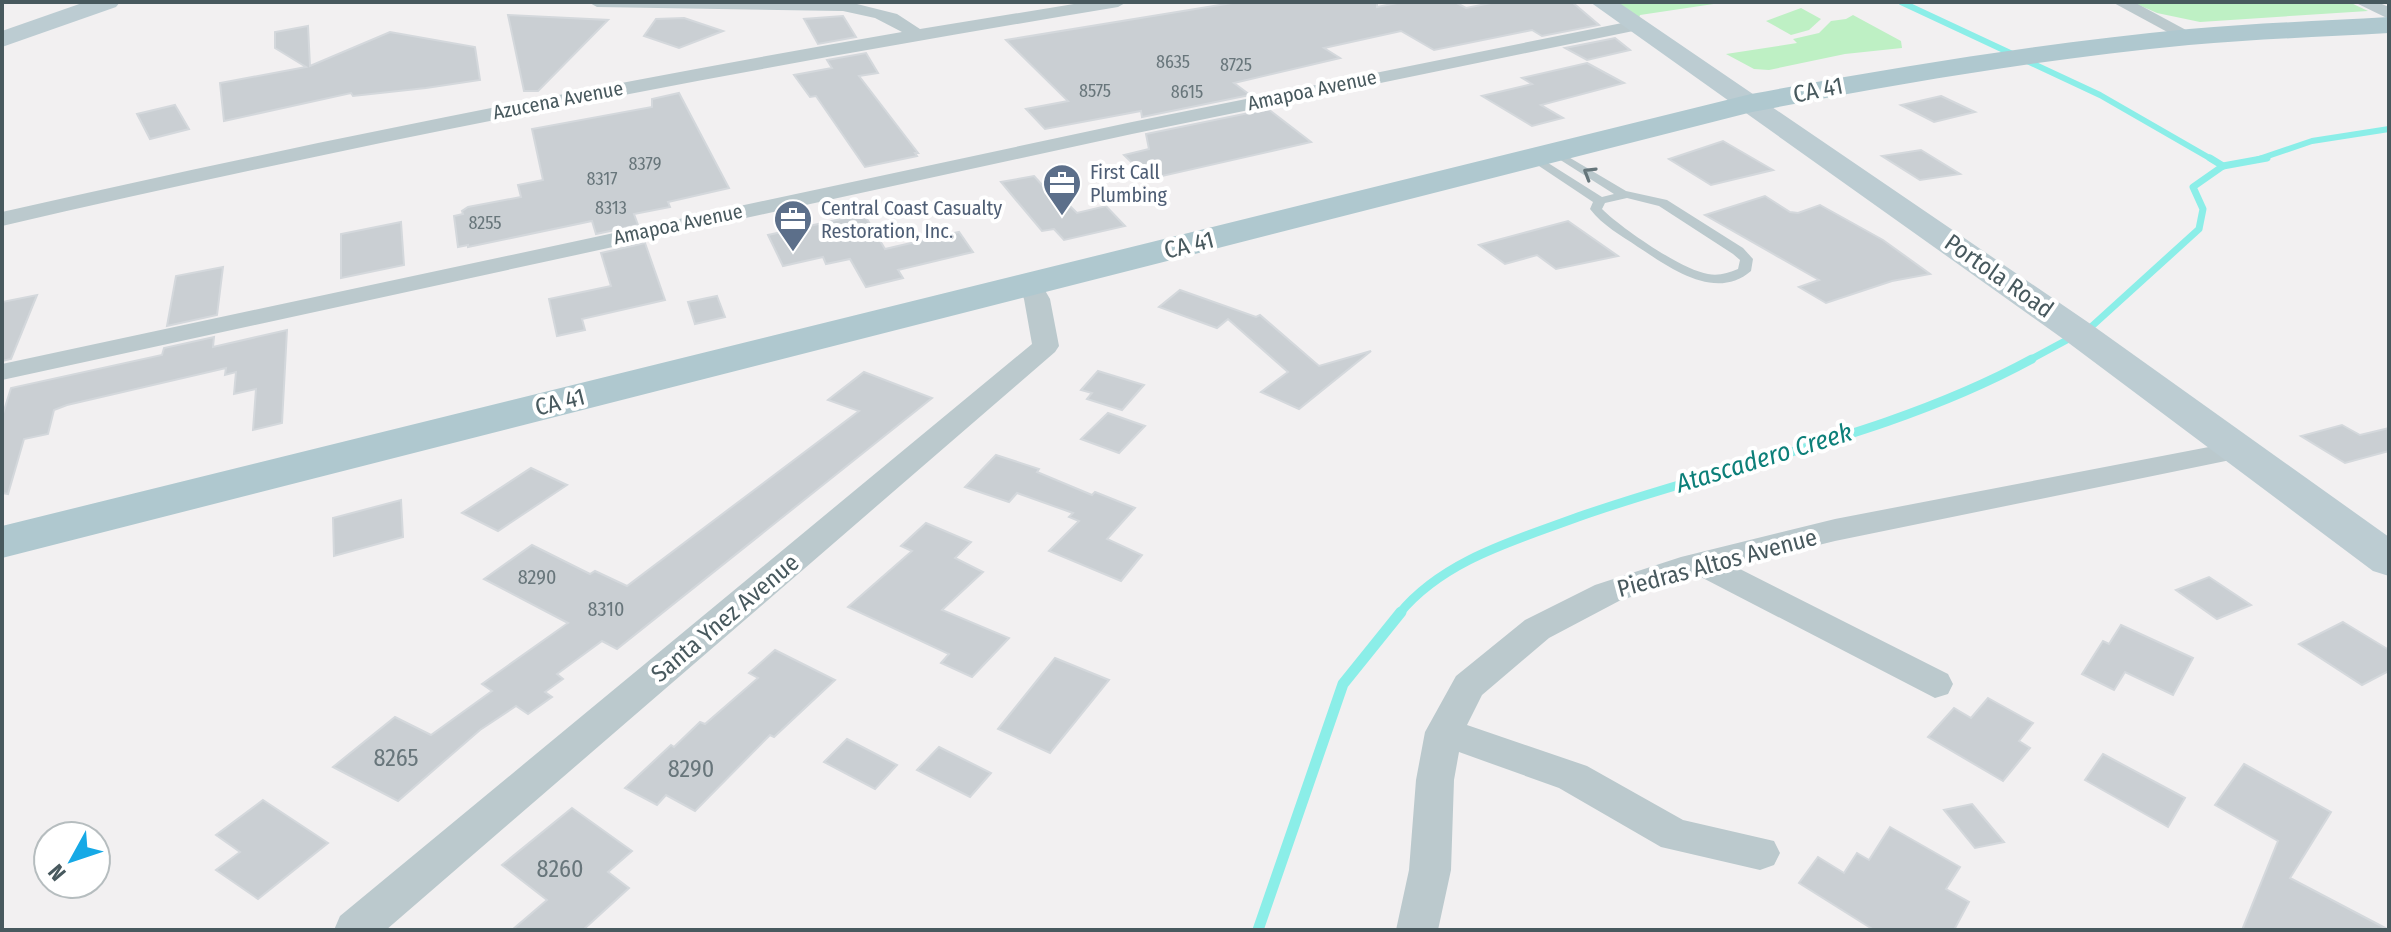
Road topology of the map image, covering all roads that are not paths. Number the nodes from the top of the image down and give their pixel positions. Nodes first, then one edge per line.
1 (108, 2) edge
2 (597, 2) edge
3 (1118, 2) edge
4 (1602, 2) edge
5 (2121, 2) edge
6 (2363, 2) edge
7 (2389, 14) edge
8 (1637, 25) junction
9 (2389, 25) edge
10 (915, 34) junction
11 (2190, 37) junction
12 (2, 39) edge
13 (1751, 103) junction
14 (1544, 155) junction
15 (1623, 194) junction
16 (1600, 201) junction
17 (2, 219) edge
18 (1030, 285) junction
19 (2, 372) edge
20 (2240, 450) junction
21 (2, 542) edge
22 (2389, 560) edge
23 (1701, 563) junction
24 (1935, 684) dead end
25 (1444, 732) junction
26 (1760, 853) dead end
27 (355, 930) edge
28 (1417, 930) edge

1 - 12 street
2 - 10 street
3 - 10 street, Azucena Avenue
4 - 8 street, Portola Road
5 - 11 street
6 - 7 street
8 - 13 street, Portola Road
8 - 19 street, Amapoa Avenue
9 - 11 main road, CA 41 / CA 41
10 - 17 street, Azucena Avenue
11 - 13 main road, CA 41 / CA 41
13 - 14 main road, CA 41 / CA 41
13 - 20 street, Portola Road
15 -> 14 lane
14 - 16 lane
14 - 18 main road, CA 41 / CA 41
15 - 16 lane
15 - 16 lane
18 - 21 main road, CA 41 / CA 41
18 - 27 street, Santa Ynez Avenue
20 - 22 street, Portola Road
20 - 23 street, Piedras Altos Avenue
23 - 24 street
23 - 25 street, Piedras Altos Avenue
25 - 26 street
25 - 28 street, Piedras Altos Avenue

